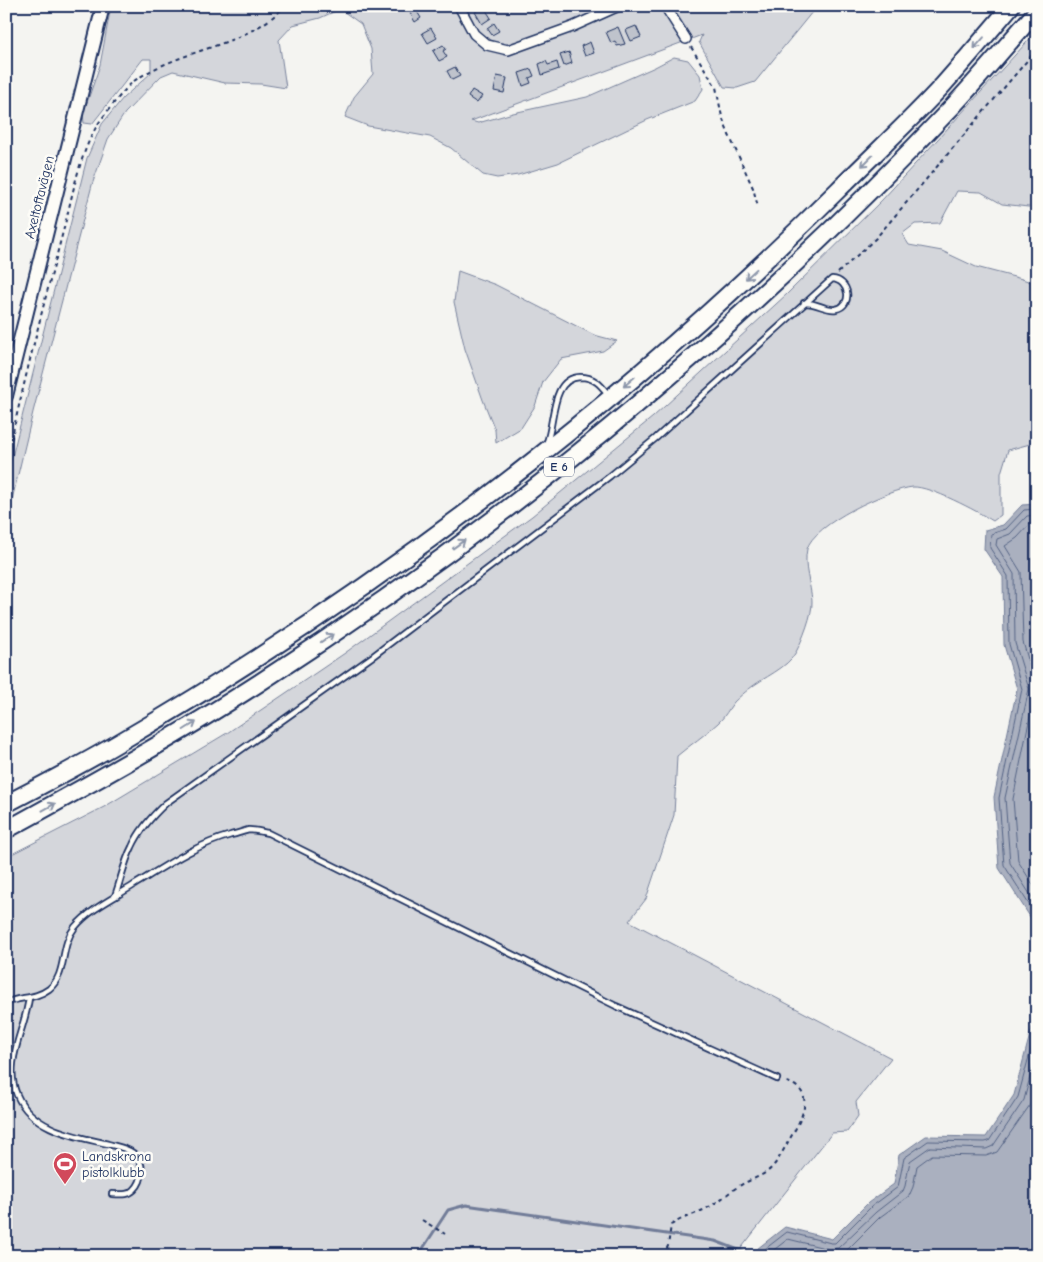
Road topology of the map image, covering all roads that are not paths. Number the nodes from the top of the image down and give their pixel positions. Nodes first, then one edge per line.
1 (104, 6) edge
2 (458, 6) edge
3 (620, 6) edge
4 (665, 6) edge
5 (1011, 6) edge
6 (1037, 11) edge
7 (686, 39) road end
8 (804, 303) junction
9 (6, 396) edge
10 (618, 406) junction
11 (544, 452) junction
12 (6, 804) edge
13 (6, 830) edge
14 (115, 896) junction
15 (29, 998) junction
16 (6, 1003) edge
17 (777, 1079) road end
18 (112, 1194) dead end

1 - 9 main road, Axeltoftavägen
2 - 3 street
4 - 7 street
5 -> 10 highway, E 6
6 - 10 highway, E 6
8 - 8 lane
8 - 14 lane
10 - 11 highway, E 6
10 - 11 lane
13 -> 10 highway, E 6
11 - 12 highway, E 6
14 - 15 lane
14 - 17 lane
15 - 16 lane
15 - 18 lane

